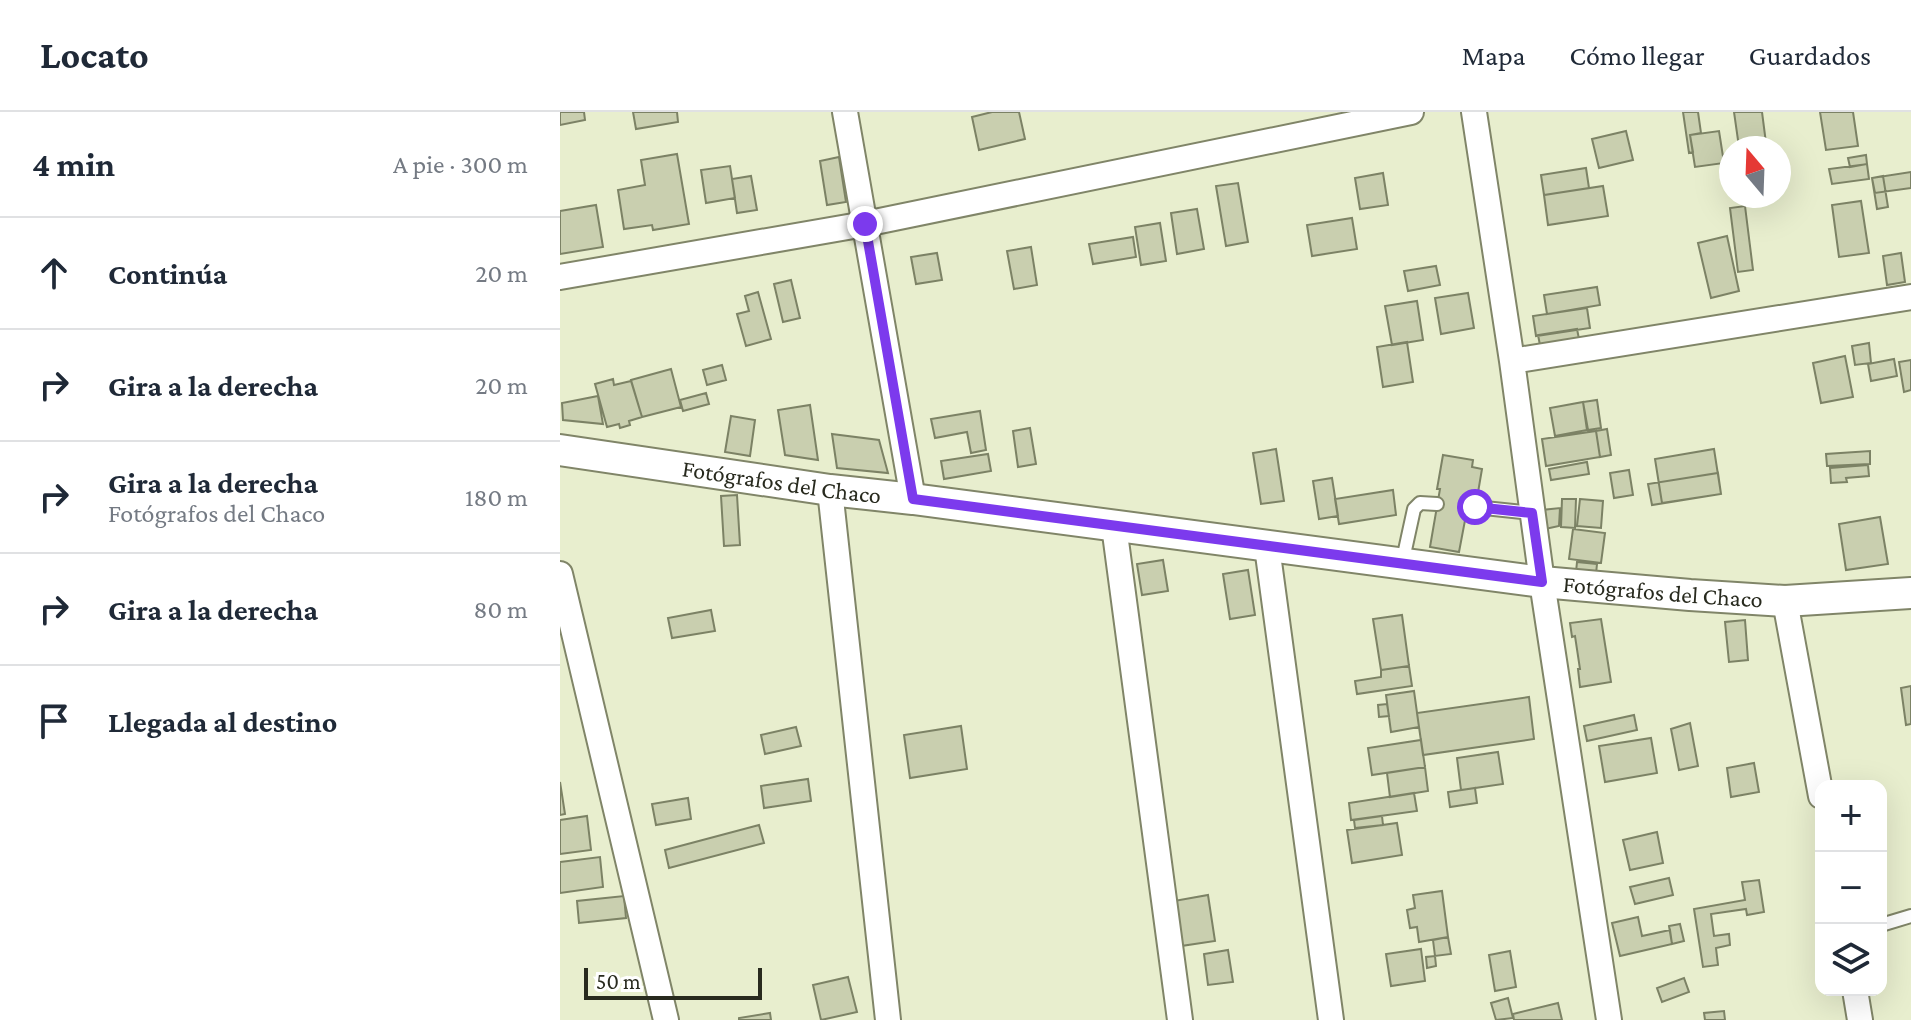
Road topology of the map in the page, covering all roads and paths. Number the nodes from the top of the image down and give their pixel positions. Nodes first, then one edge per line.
1 (845, 112) edge
2 (1411, 112) edge
3 (1474, 112) edge
4 (865, 224) junction
5 (560, 277) edge
6 (1911, 297) edge
7 (1512, 361) junction
8 (560, 450) edge
9 (830, 490) junction
10 (913, 499) junction
11 (1437, 504) dead end
12 (1475, 507) dead end
13 (1532, 513) junction
14 (1114, 526) junction
15 (1267, 547) junction
16 (1402, 564) junction
17 (560, 574) edge
18 (1542, 582) junction
19 (1911, 593) edge
20 (1785, 601) junction
21 (1818, 780) edge
22 (1911, 916) edge
23 (1884, 924) edge
24 (1856, 996) edge
25 (666, 1020) edge
26 (888, 1020) edge
27 (1180, 1020) edge
28 (1331, 1020) edge
29 (1609, 1020) edge
30 (1860, 1020) edge

1 - 4 street
2 - 4 street
3 - 7 street
4 - 5 street
4 - 10 street
6 - 7 street
7 - 13 street
8 - 9 street, Fotógrafos del Chaco
9 - 10 street, Fotógrafos del Chaco
9 - 26 street
10 - 14 street, Fotógrafos del Chaco
11 - 16 lane
12 - 13 lane
13 - 18 street
14 - 15 street, Fotógrafos del Chaco
14 - 27 street
15 - 16 street, Fotógrafos del Chaco
15 - 28 street
16 - 18 street, Fotógrafos del Chaco
17 - 25 street
18 - 20 street, Fotógrafos del Chaco
18 - 29 street
19 - 20 street, Fotógrafos del Chaco
20 - 21 street
22 - 23 lane
24 - 30 street

